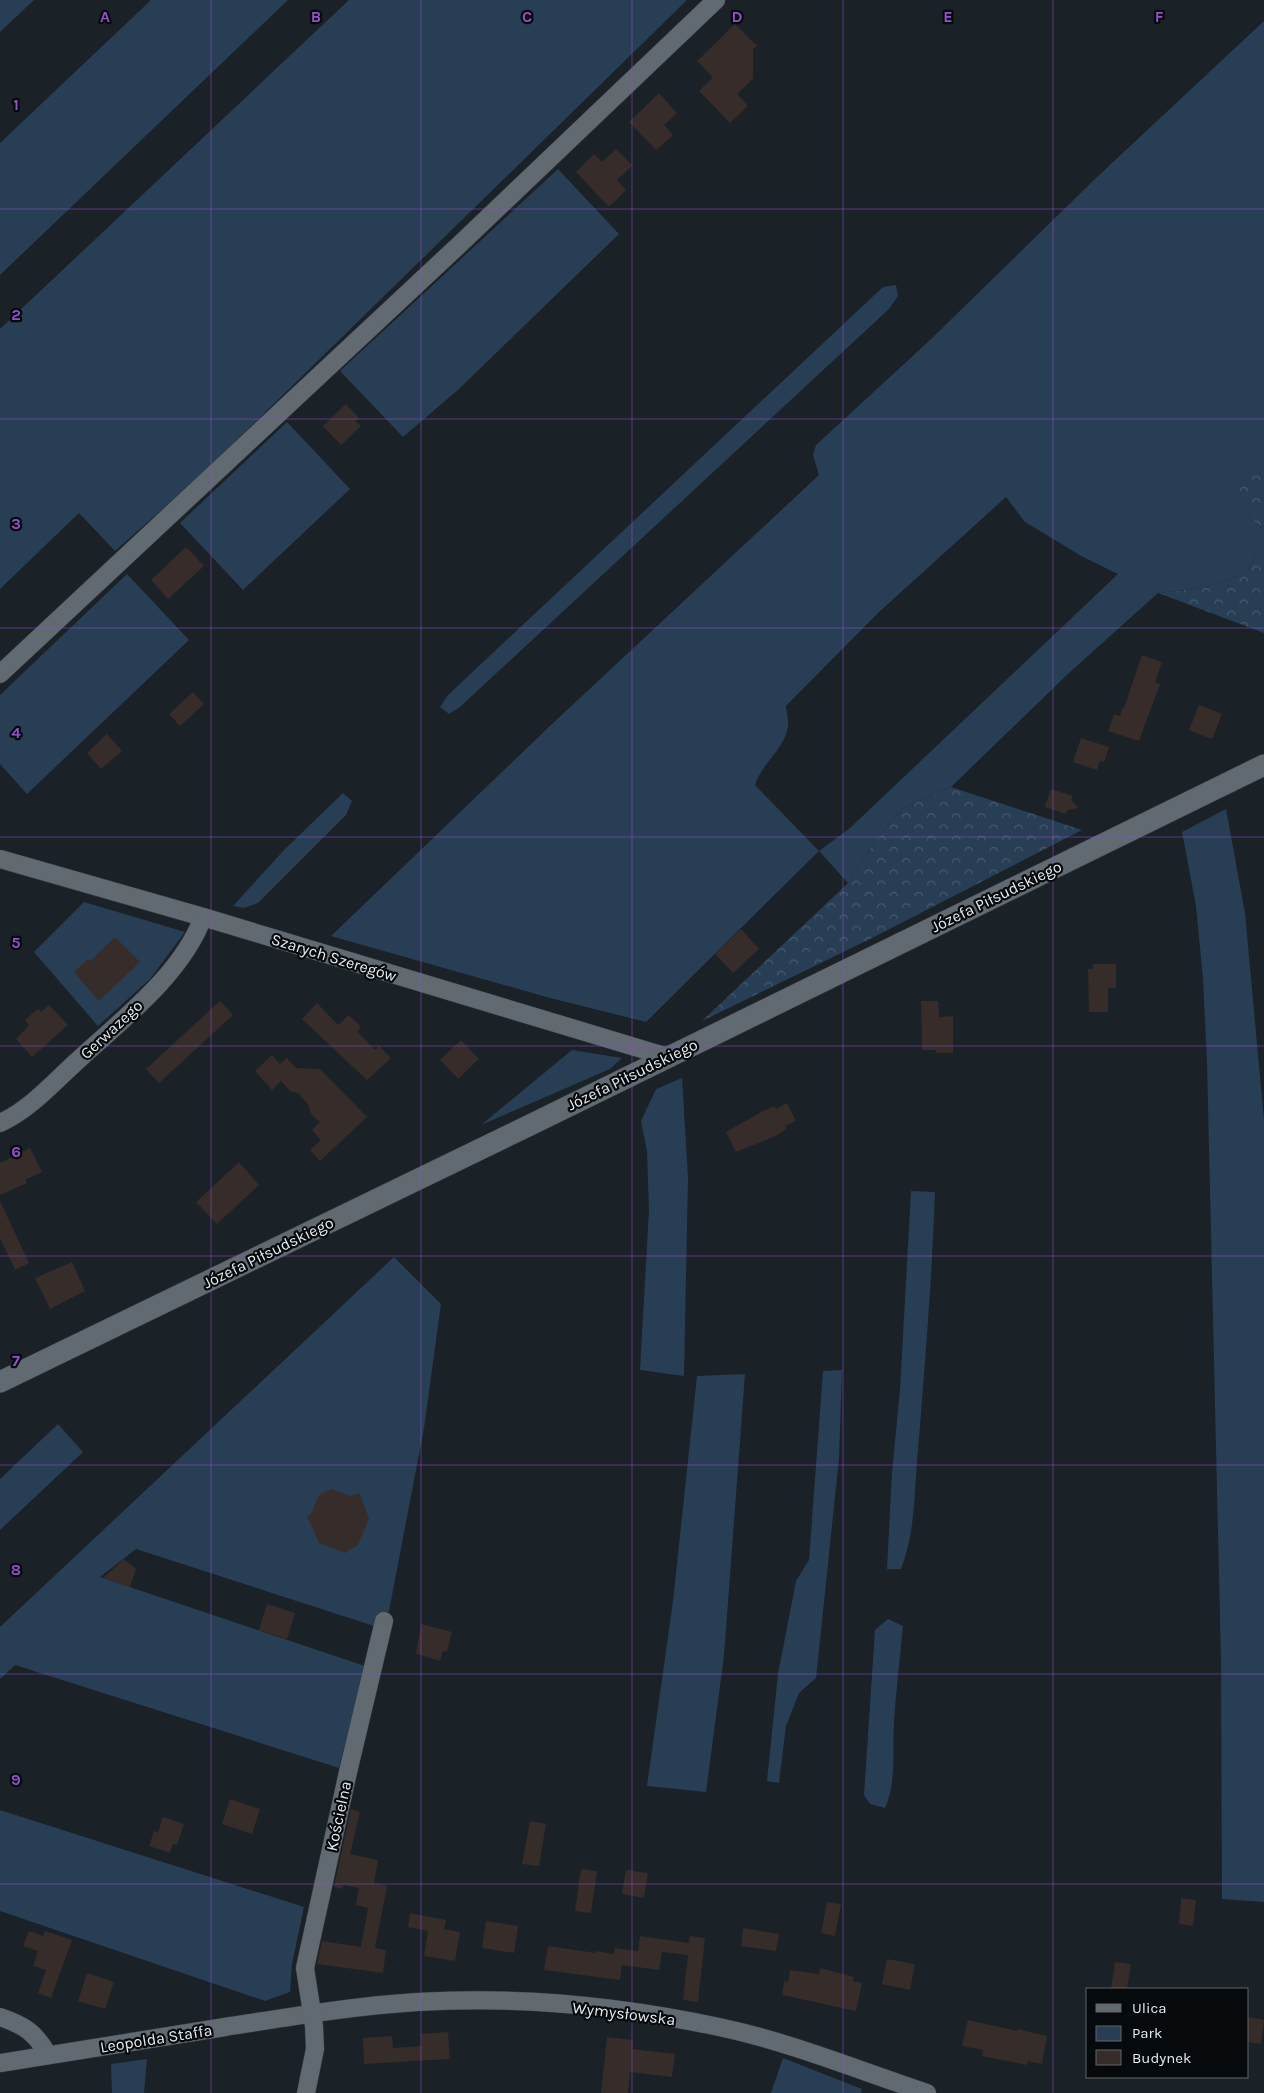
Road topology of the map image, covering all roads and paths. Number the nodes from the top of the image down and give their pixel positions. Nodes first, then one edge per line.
1 (716, 0) edge
2 (0, 674) edge
3 (1264, 765) edge
4 (0, 859) edge
5 (203, 917) junction
6 (668, 1057) junction
7 (0, 1123) edge
8 (0, 1382) edge
9 (384, 1621) dead end
10 (312, 2013) junction
11 (0, 2017) edge
12 (48, 2055) junction
13 (0, 2063) edge
14 (306, 2093) edge
15 (927, 2093) edge

1 - 2 street
3 - 6 street, Józefa Piłsudskiego
4 - 5 street, Szarych Szeregów
5 - 6 street, Szarych Szeregów
5 - 7 street, Gerwazego
6 - 8 street, Józefa Piłsudskiego
9 - 10 street, Kościelna
10 - 12 street, Leopolda Staffa
10 - 14 street, Kościelna
10 - 15 street, Wymysłowska
11 - 12 street
12 - 13 street, Leopolda Staffa

